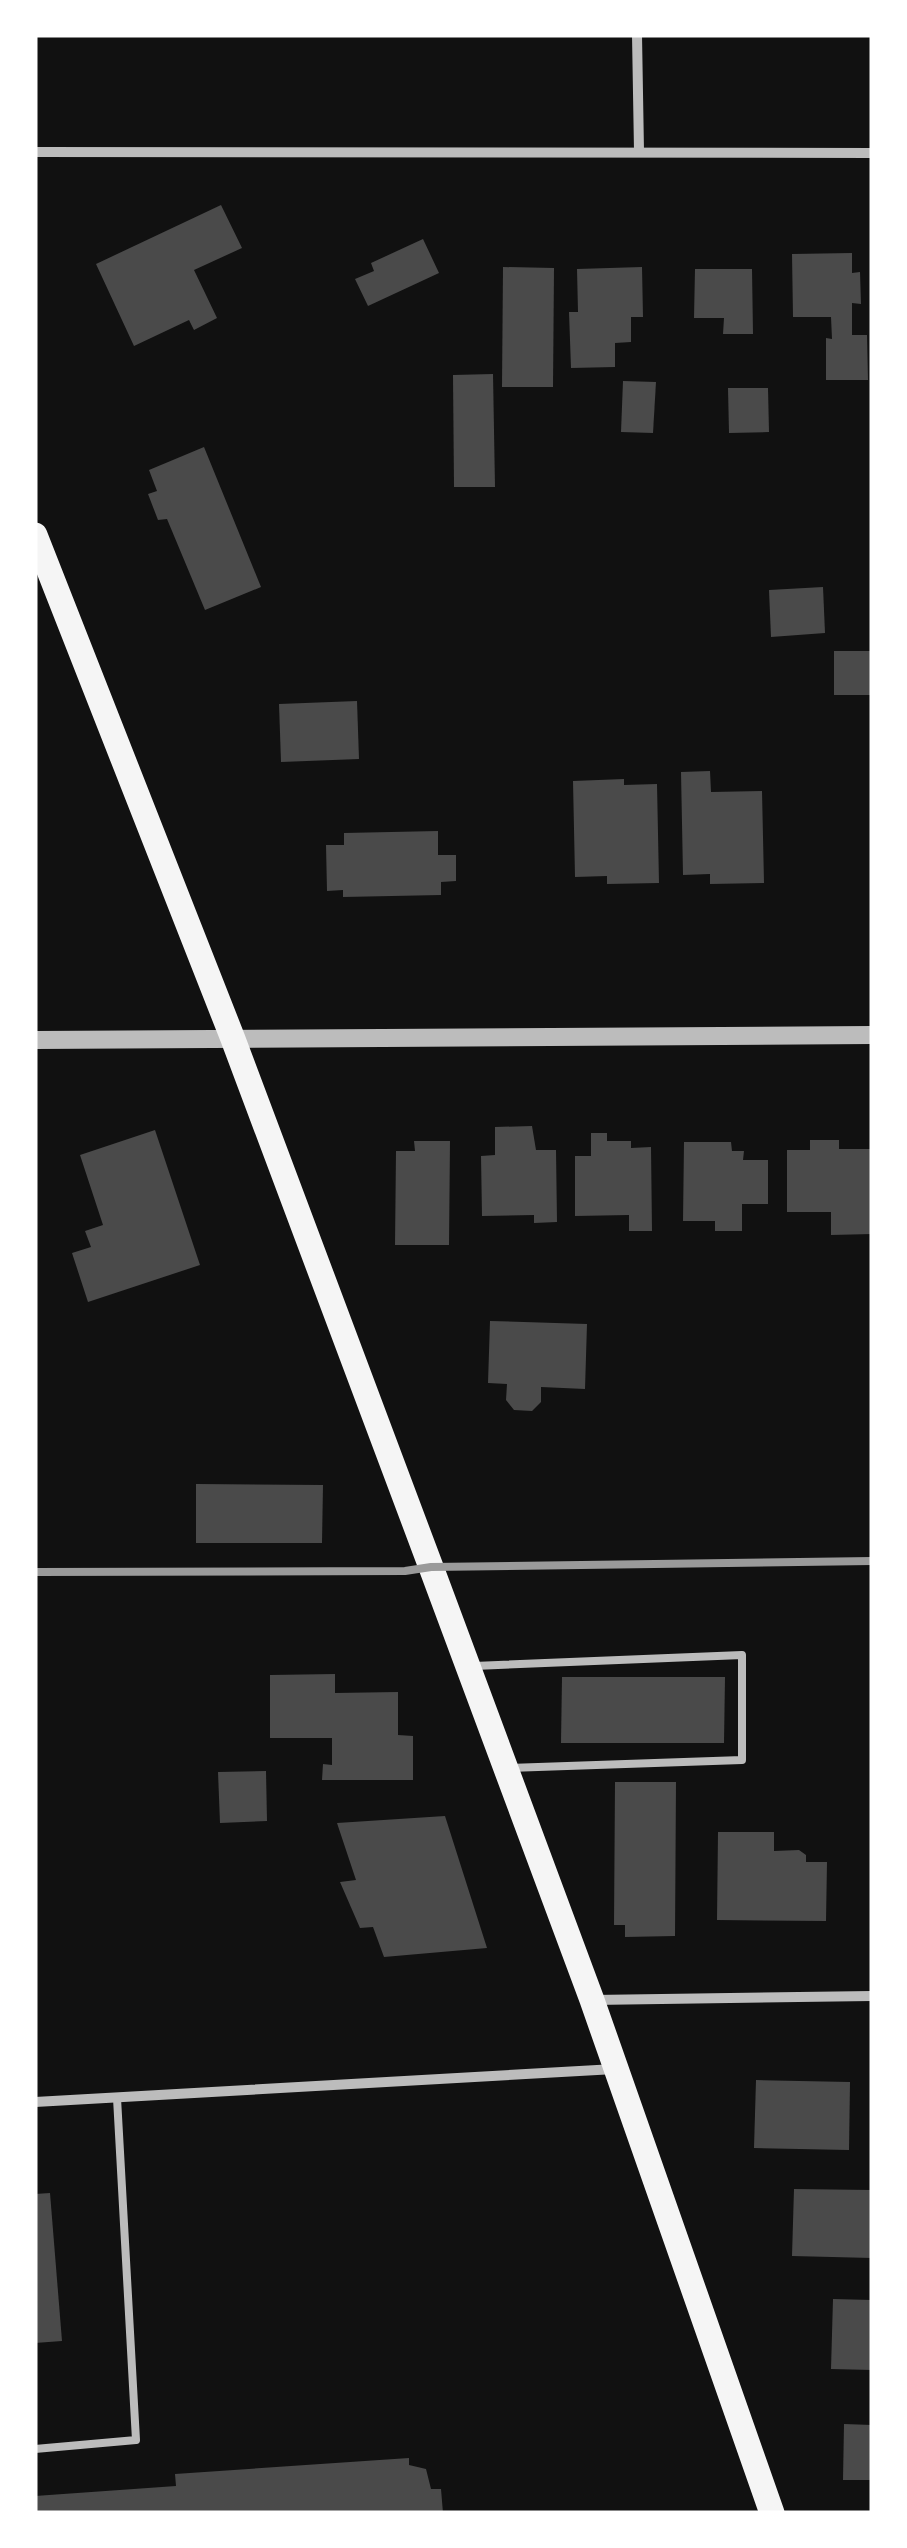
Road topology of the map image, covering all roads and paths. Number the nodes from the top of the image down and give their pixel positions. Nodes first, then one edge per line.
1 (636, 35) edge
2 (639, 151) junction
3 (35, 152) edge
4 (872, 152) edge
5 (35, 534) edge
6 (872, 1035) edge
7 (233, 1039) junction
8 (35, 1040) edge
9 (467, 1666) junction
10 (505, 1768) junction
11 (872, 1996) edge
12 (592, 2000) junction
13 (616, 2069) junction
14 (117, 2098) junction
15 (35, 2102) edge
16 (35, 2448) edge
17 (772, 2513) edge

1 - 2 street
2 - 3 street
2 - 4 street
5 - 7 main road
6 - 7 street
7 - 8 street
7 - 9 main road
9 - 10 main road
9 - 10 lane
10 - 12 main road
11 - 12 street
12 - 13 main road
13 - 14 street
13 - 17 main road
14 - 15 street
14 - 16 lane

